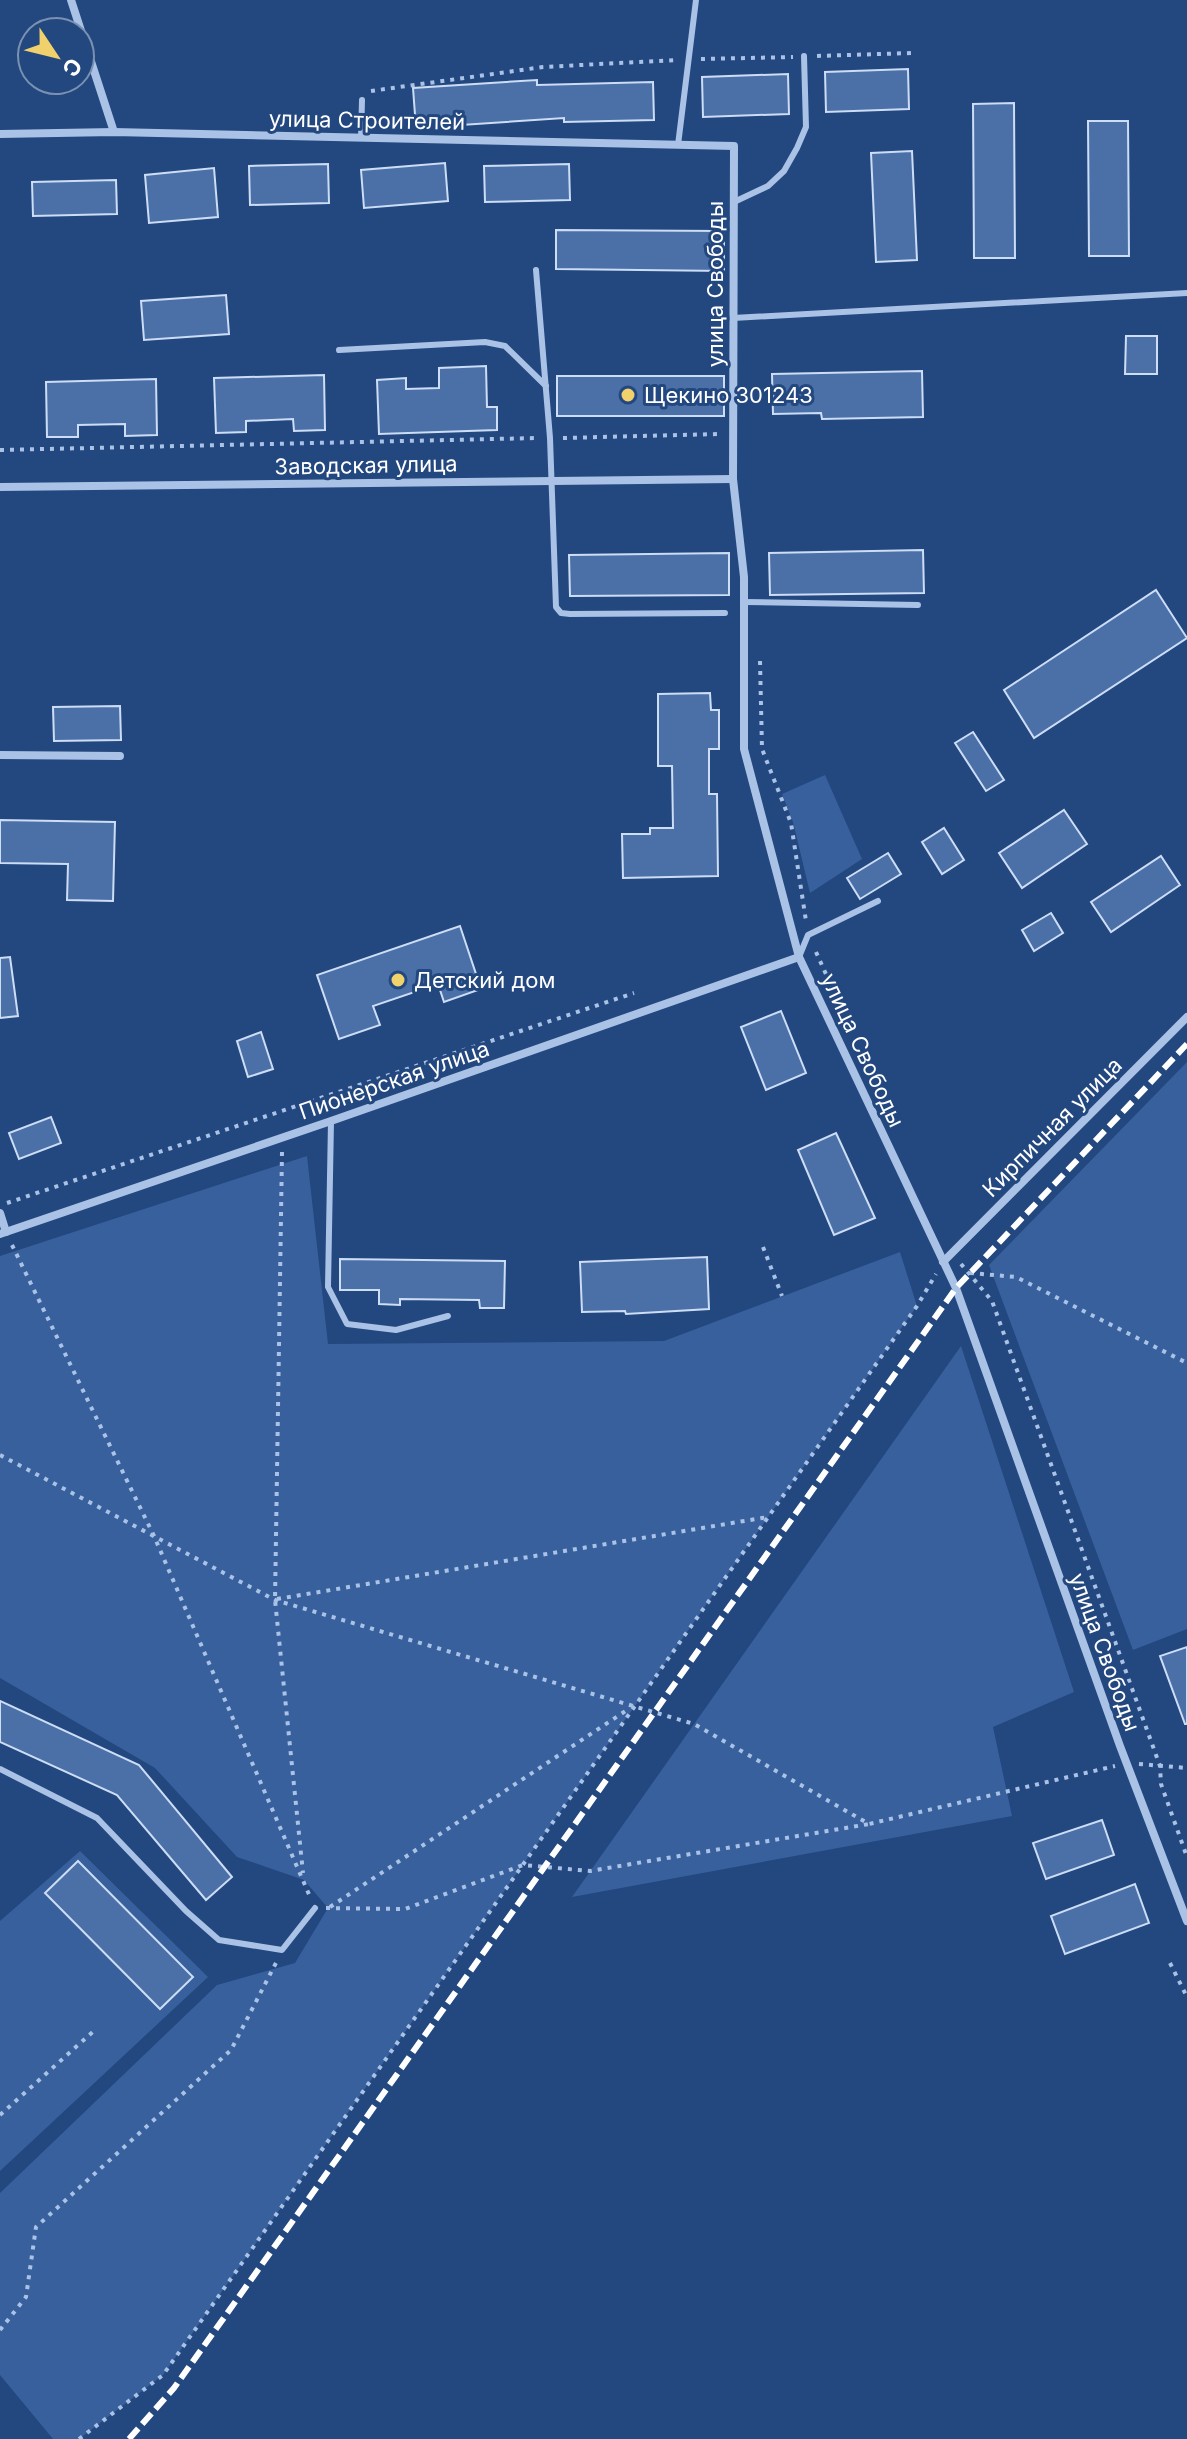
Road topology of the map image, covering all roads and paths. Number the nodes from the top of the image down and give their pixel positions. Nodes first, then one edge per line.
1 (71, 0) edge
2 (696, 0) edge
3 (911, 53) dead end
4 (804, 56) junction
5 (689, 60) junction
6 (362, 100) joint
7 (114, 132) junction
8 (0, 134) edge
9 (361, 138) junction
10 (678, 145) junction
11 (734, 146) joint
12 (734, 202) junction
13 (536, 270) dead end
14 (1187, 293) edge
15 (733, 318) junction
16 (339, 350) dead end
17 (546, 386) junction
18 (733, 434) junction
19 (550, 438) junction
20 (0, 450) edge
21 (733, 479) junction
22 (551, 481) junction
23 (0, 487) edge
24 (744, 602) junction
25 (918, 605) dead end
26 (725, 613) dead end
27 (760, 661) dead end
28 (0, 755) edge
29 (120, 756) dead end
30 (878, 901) dead end
31 (808, 935) junction
32 (799, 957) junction
33 (634, 993) dead end
34 (1187, 1017) edge
35 (331, 1121) junction
36 (282, 1138) junction
37 (0, 1205) edge
38 (0, 1213) edge
39 (3, 1233) edge
40 (763, 1247) dead end
41 (952, 1254) junction
42 (943, 1262) junction
43 (970, 1273) junction
44 (782, 1296) dead end
45 (448, 1316) dead end
46 (1187, 1363) edge
47 (0, 1455) edge
48 (768, 1517) junction
49 (154, 1536) junction
50 (275, 1600) junction
51 (634, 1705) junction
52 (1127, 1763) junction
53 (1160, 1766) junction
54 (1187, 1768) edge
55 (0, 1769) edge
56 (869, 1824) junction
57 (1187, 1857) edge
58 (523, 1865) junction
59 (304, 1880) junction
60 (315, 1908) joint
61 (1187, 1921) edge
62 (282, 1950) junction
63 (1170, 1963) dead end
64 (1187, 1997) edge
65 (96, 2029) dead end
66 (0, 2115) edge
67 (0, 2330) edge
68 (79, 2439) edge

1 - 7 street
2 - 5 lane
3 - 4 path
4 - 5 path
4 - 12 lane
5 - 6 path
5 - 10 lane
6 - 9 lane
7 - 8 street, улица Строителей
7 - 9 street, улица Строителей
9 - 10 street, улица Строителей
10 - 11 street, улица Строителей
11 - 12 street, улица Свободы
12 - 15 street, улица Свободы
13 - 17 lane
14 - 15 lane
15 - 18 street, улица Свободы
16 - 17 lane
17 - 19 lane
18 - 19 path
18 - 21 street, улица Свободы
19 - 20 path
19 - 22 lane
21 - 22 street, Заводская улица
21 - 24 street, улица Свободы
22 - 23 street, Заводская улица
22 - 26 lane
24 - 25 lane
24 - 32 street, улица Свободы
27 - 31 path
28 - 29 street
30 - 31 lane
31 - 32 lane
32 - 35 street, Пионерская улица
32 - 42 street, улица Свободы
33 - 37 path
34 - 41 street, Кирпичная улица
35 - 36 street, Пионерская улица
35 - 45 lane
36 - 39 street, Пионерская улица
36 - 50 path
38 - 39 street
39 - 49 path
40 - 44 path
41 - 42 street, Кирпичная улица
41 - 43 path
42 - 48 path
42 - 52 street, улица Свободы
43 - 46 path
43 - 53 path
47 - 49 path
48 - 50 path
48 - 51 path
49 - 50 path
49 - 59 path
50 - 51 path
50 - 59 path
51 - 56 path
51 - 58 path
51 - 58 path
52 - 53 path
52 - 56 path
52 - 61 street, улица Свободы
53 - 54 path
53 - 57 path
55 - 62 lane
56 - 58 path
58 - 68 path
59 - 60 path
60 - 62 lane
62 - 67 path
63 - 64 path
65 - 66 path

